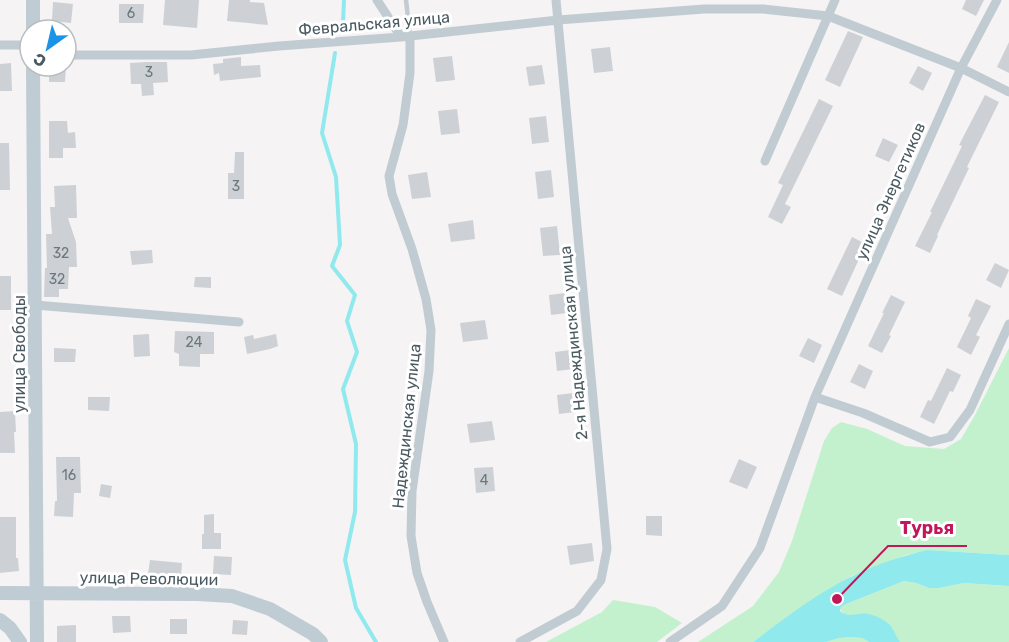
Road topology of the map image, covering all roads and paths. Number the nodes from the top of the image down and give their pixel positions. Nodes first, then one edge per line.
1 (33, 0) edge
2 (377, 0) edge
3 (406, 0) edge
4 (556, 0) edge
5 (835, 0) edge
6 (997, 0) edge
7 (766, 4) edge
8 (703, 5) edge
9 (828, 16) junction
10 (33, 18) edge
11 (558, 20) junction
12 (406, 36) junction
13 (0, 45) edge
14 (18, 45) edge
15 (78, 55) edge
16 (961, 68) junction
17 (33, 78) edge
18 (1009, 92) edge
19 (765, 161) dead end
20 (35, 305) junction
21 (239, 322) dead end
22 (1009, 324) edge
23 (815, 397) junction
24 (0, 593) edge
25 (37, 593) junction
26 (0, 620) edge
27 (20, 642) edge
28 (37, 642) edge
29 (321, 642) edge
30 (444, 642) edge
31 (520, 642) edge
32 (670, 642) edge

1 - 10 main road
2 - 12 street
3 - 12 lane
4 - 11 street, 2-я Надеждинская улица
5 - 9 street
6 - 16 street, улица Энергетиков
7 - 8 street, Февральская улица
7 - 9 street, Февральская улица
8 - 11 street, Февральская улица
9 - 16 street, Февральская улица
9 - 19 street
11 - 12 street, Февральская улица
11 - 31 street, 2-я Надеждинская улица
12 - 15 street, Февральская улица
12 - 30 street, Надеждинская улица
13 - 14 street
16 - 18 street, Февральская улица
16 - 23 street, улица Энергетиков
17 - 20 main road, улица Свободы
20 - 21 street
20 - 25 main road, улица Свободы
22 - 23 street
23 - 32 street, улица Энергетиков
24 - 25 main road, улица Революции
25 - 28 main road, улица Свободы
25 - 29 main road, улица Революции
26 - 27 main road

